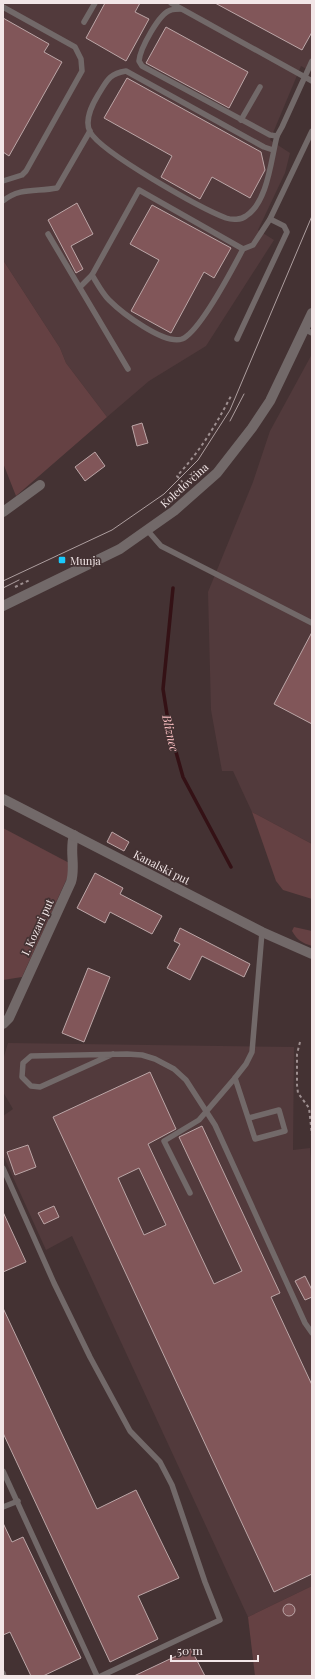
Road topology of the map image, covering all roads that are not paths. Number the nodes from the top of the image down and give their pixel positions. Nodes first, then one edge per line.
1 (95, 3) edge
2 (171, 3) edge
3 (3, 7) edge
4 (181, 9) junction
5 (84, 22) dead end
6 (312, 61) edge
7 (304, 77) junction
8 (312, 81) edge
9 (260, 87) dead end
10 (241, 120) junction
11 (90, 131) junction
12 (312, 131) edge
13 (277, 136) junction
14 (273, 150) junction
15 (3, 181) edge
16 (3, 201) edge
17 (270, 219) junction
18 (48, 234) dead end
19 (244, 249) junction
20 (92, 275) junction
21 (80, 287) junction
22 (312, 313) edge
23 (308, 331) edge
24 (237, 339) dead end
25 (128, 369) dead end
26 (40, 485) dead end
27 (3, 512) edge
28 (148, 530) junction
29 (3, 606) edge
30 (312, 623) edge
31 (3, 799) edge
32 (74, 835) junction
33 (262, 932) junction
34 (312, 954) edge
35 (3, 1024) edge
36 (113, 1054) junction
37 (235, 1078) junction
38 (206, 1112) junction
39 (249, 1118) junction
40 (3, 1168) edge
41 (190, 1193) dead end
42 (312, 1333) edge
43 (3, 1471) edge
44 (18, 1500) junction
45 (3, 1507) edge
46 (3, 1673) edge
47 (4, 1676) edge
48 (97, 1676) edge
49 (101, 1676) edge

1 - 5 lane
2 - 4 lane
3 - 15 lane
4 - 7 lane
4 - 10 lane
6 - 7 lane
7 - 8 lane
7 - 13 lane
9 - 10 lane
10 - 13 lane
11 - 14 lane
11 - 14 lane
11 - 16 lane
12 - 17 lane
13 - 14 lane
17 - 19 lane
17 - 24 lane
18 - 21 lane
19 - 20 lane
19 - 20 lane
20 - 21 lane
21 - 25 lane
22 - 23 street, Koledovčina
23 - 28 street, Koledovčina
26 - 27 street
28 - 29 street, Koledovčina
28 - 30 lane
31 - 32 street, Kanalski put
32 - 33 street, Kanalski put
32 - 35 street, I. Kozari put
33 - 34 street, Kanalski put
33 - 37 lane
36 - 36 lane
36 - 38 lane
37 - 38 lane
37 - 39 lane
38 - 41 lane
38 - 42 lane
39 - 39 lane
40 - 49 lane
43 - 44 lane
44 - 45 lane
44 - 48 lane
46 - 47 lane

